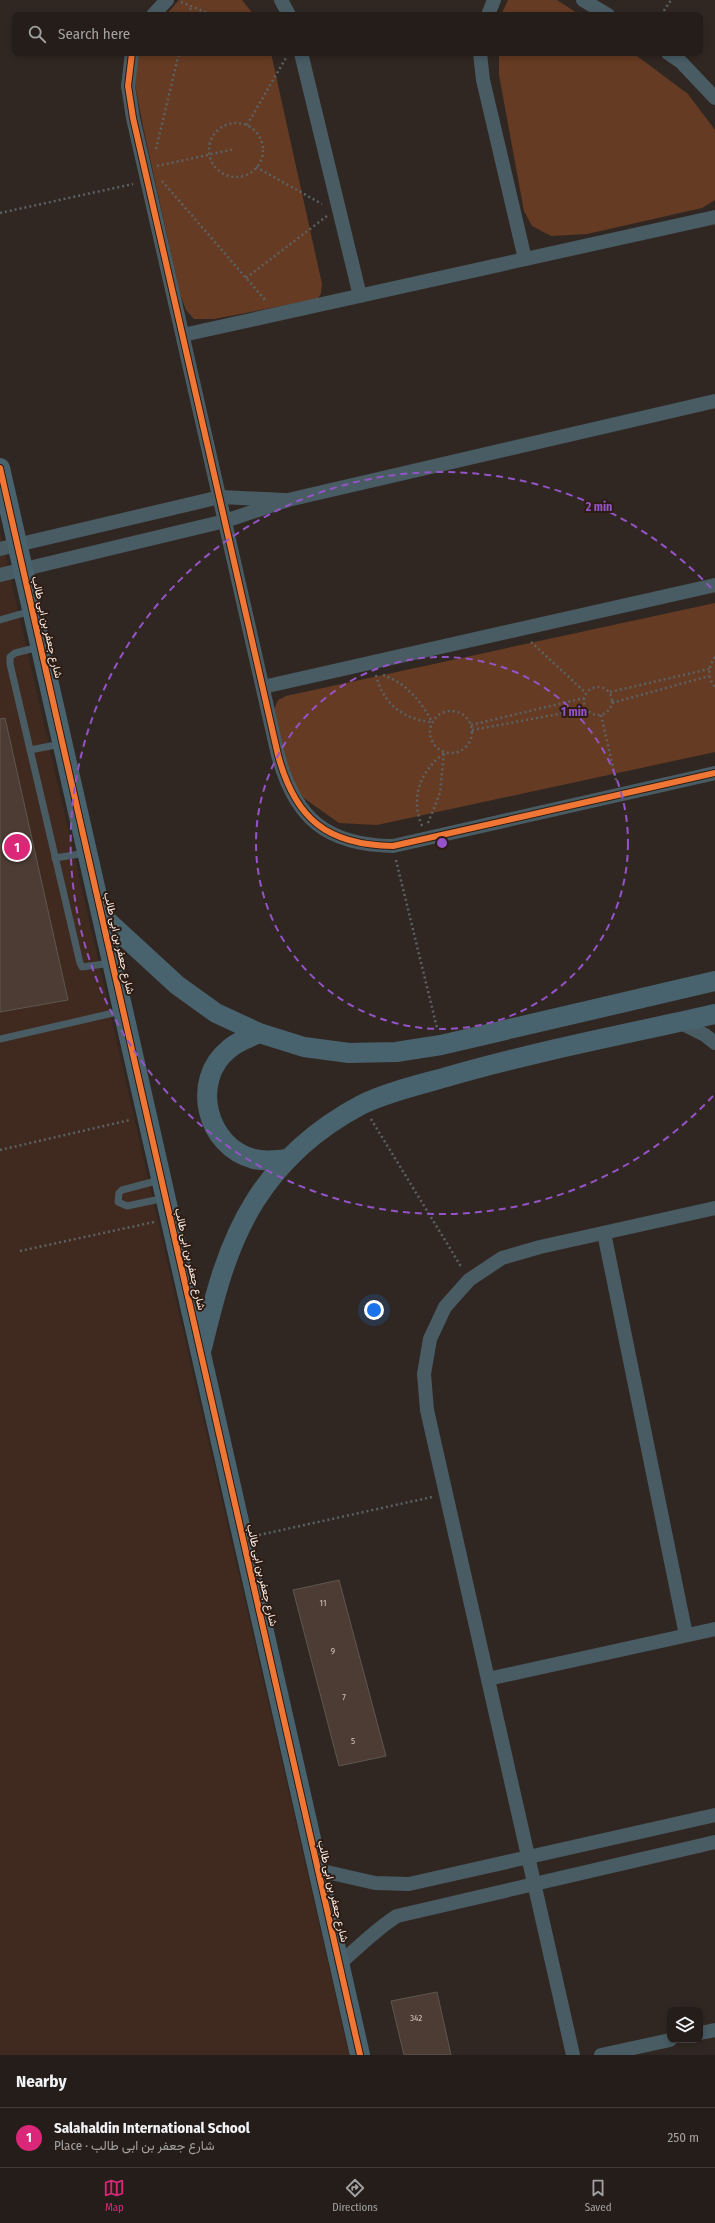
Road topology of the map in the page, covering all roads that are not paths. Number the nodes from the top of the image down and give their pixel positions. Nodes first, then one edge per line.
1 (167, 0) edge
2 (282, 0) edge
3 (494, 0) edge
4 (583, 0) edge
5 (156, 12) edge
6 (288, 12) edge
7 (489, 12) edge
8 (603, 12) edge
9 (132, 56) edge
10 (302, 56) edge
11 (480, 56) edge
12 (672, 56) edge
13 (715, 98) edge
14 (715, 217) edge
15 (525, 259) junction
16 (360, 296) junction
17 (183, 335) junction
18 (715, 401) edge
19 (0, 468) edge
20 (220, 497) junction
21 (288, 500) junction
22 (225, 521) junction
23 (9, 546) edge
24 (24, 569) junction
25 (0, 575) edge
26 (715, 586) edge
27 (33, 610) junction
28 (0, 620) edge
29 (41, 647) junction
30 (263, 687) junction
31 (63, 744) junction
32 (30, 750) junction
33 (715, 773) edge
34 (88, 853) junction
35 (55, 858) junction
36 (102, 916) junction
37 (113, 963) junction
38 (715, 981) edge
39 (124, 1010) junction
40 (715, 1014) edge
41 (679, 1022) junction
42 (259, 1033) junction
43 (472, 1037) junction
44 (0, 1039) edge
45 (715, 1043) edge
46 (479, 1068) junction
47 (288, 1159) junction
48 (164, 1189) junction
49 (715, 1208) edge
50 (604, 1233) junction
51 (201, 1352) junction
52 (715, 1629) edge
53 (686, 1635) junction
54 (488, 1679) junction
55 (715, 1815) edge
56 (715, 1842) edge
57 (528, 1856) junction
58 (318, 1870) junction
59 (534, 1883) junction
60 (339, 1964) junction
61 (715, 2030) edge
62 (703, 2032) edge
63 (667, 2041) edge
64 (360, 2055) edge
65 (573, 2055) edge
66 (601, 2055) edge

1 - 5 street
2 - 6 street
3 - 7 street
4 - 8 street
9 - 17 street
10 - 16 street
11 - 15 street
12 - 13 street
14 - 15 street
15 - 16 street
16 - 17 street
17 - 20 street
18 - 21 street
19 - 23 street, شارع جعفر بن ابى طالب
20 - 21 street
20 - 22 street
20 - 23 street
21 - 22 street
22 - 24 street
22 - 30 street
23 - 24 street, شارع جعفر بن ابى طالب
24 - 25 street
24 - 27 street, شارع جعفر بن ابى طالب
26 - 30 street
27 - 28 lane
27 - 29 street, شارع جعفر بن ابى طالب
29 - 31 street, شارع جعفر بن ابى طالب
29 - 32 lane
30 - 33 street
31 - 32 lane
31 - 34 street, شارع جعفر بن ابى طالب
32 - 35 lane
34 - 35 lane
34 - 36 street, شارع جعفر بن ابى طالب
35 - 37 lane
36 - 37 street, شارع جعفر بن ابى طالب
36 - 42 street
37 - 39 street, شارع جعفر بن ابى طالب
38 - 43 street
39 - 44 lane
39 - 48 street, شارع جعفر بن ابى طالب
40 - 41 street
41 - 45 street
41 - 46 street
42 - 43 street
42 - 47 street
43 - 46 street
46 - 47 street
47 - 51 street
48 - 48 lane
48 - 51 street, شارع جعفر بن ابى طالب
49 - 50 street
50 - 53 street
50 - 54 street
51 - 58 street, شارع جعفر بن ابى طالب
52 - 53 street
53 - 54 street
54 - 57 street
55 - 57 street
56 - 59 street
57 - 58 street
57 - 59 street
58 - 60 street, شارع جعفر بن ابى طالب
59 - 60 street
59 - 65 street
60 - 64 street, شارع جعفر بن ابى طالب
61 - 62 street
63 - 66 street

